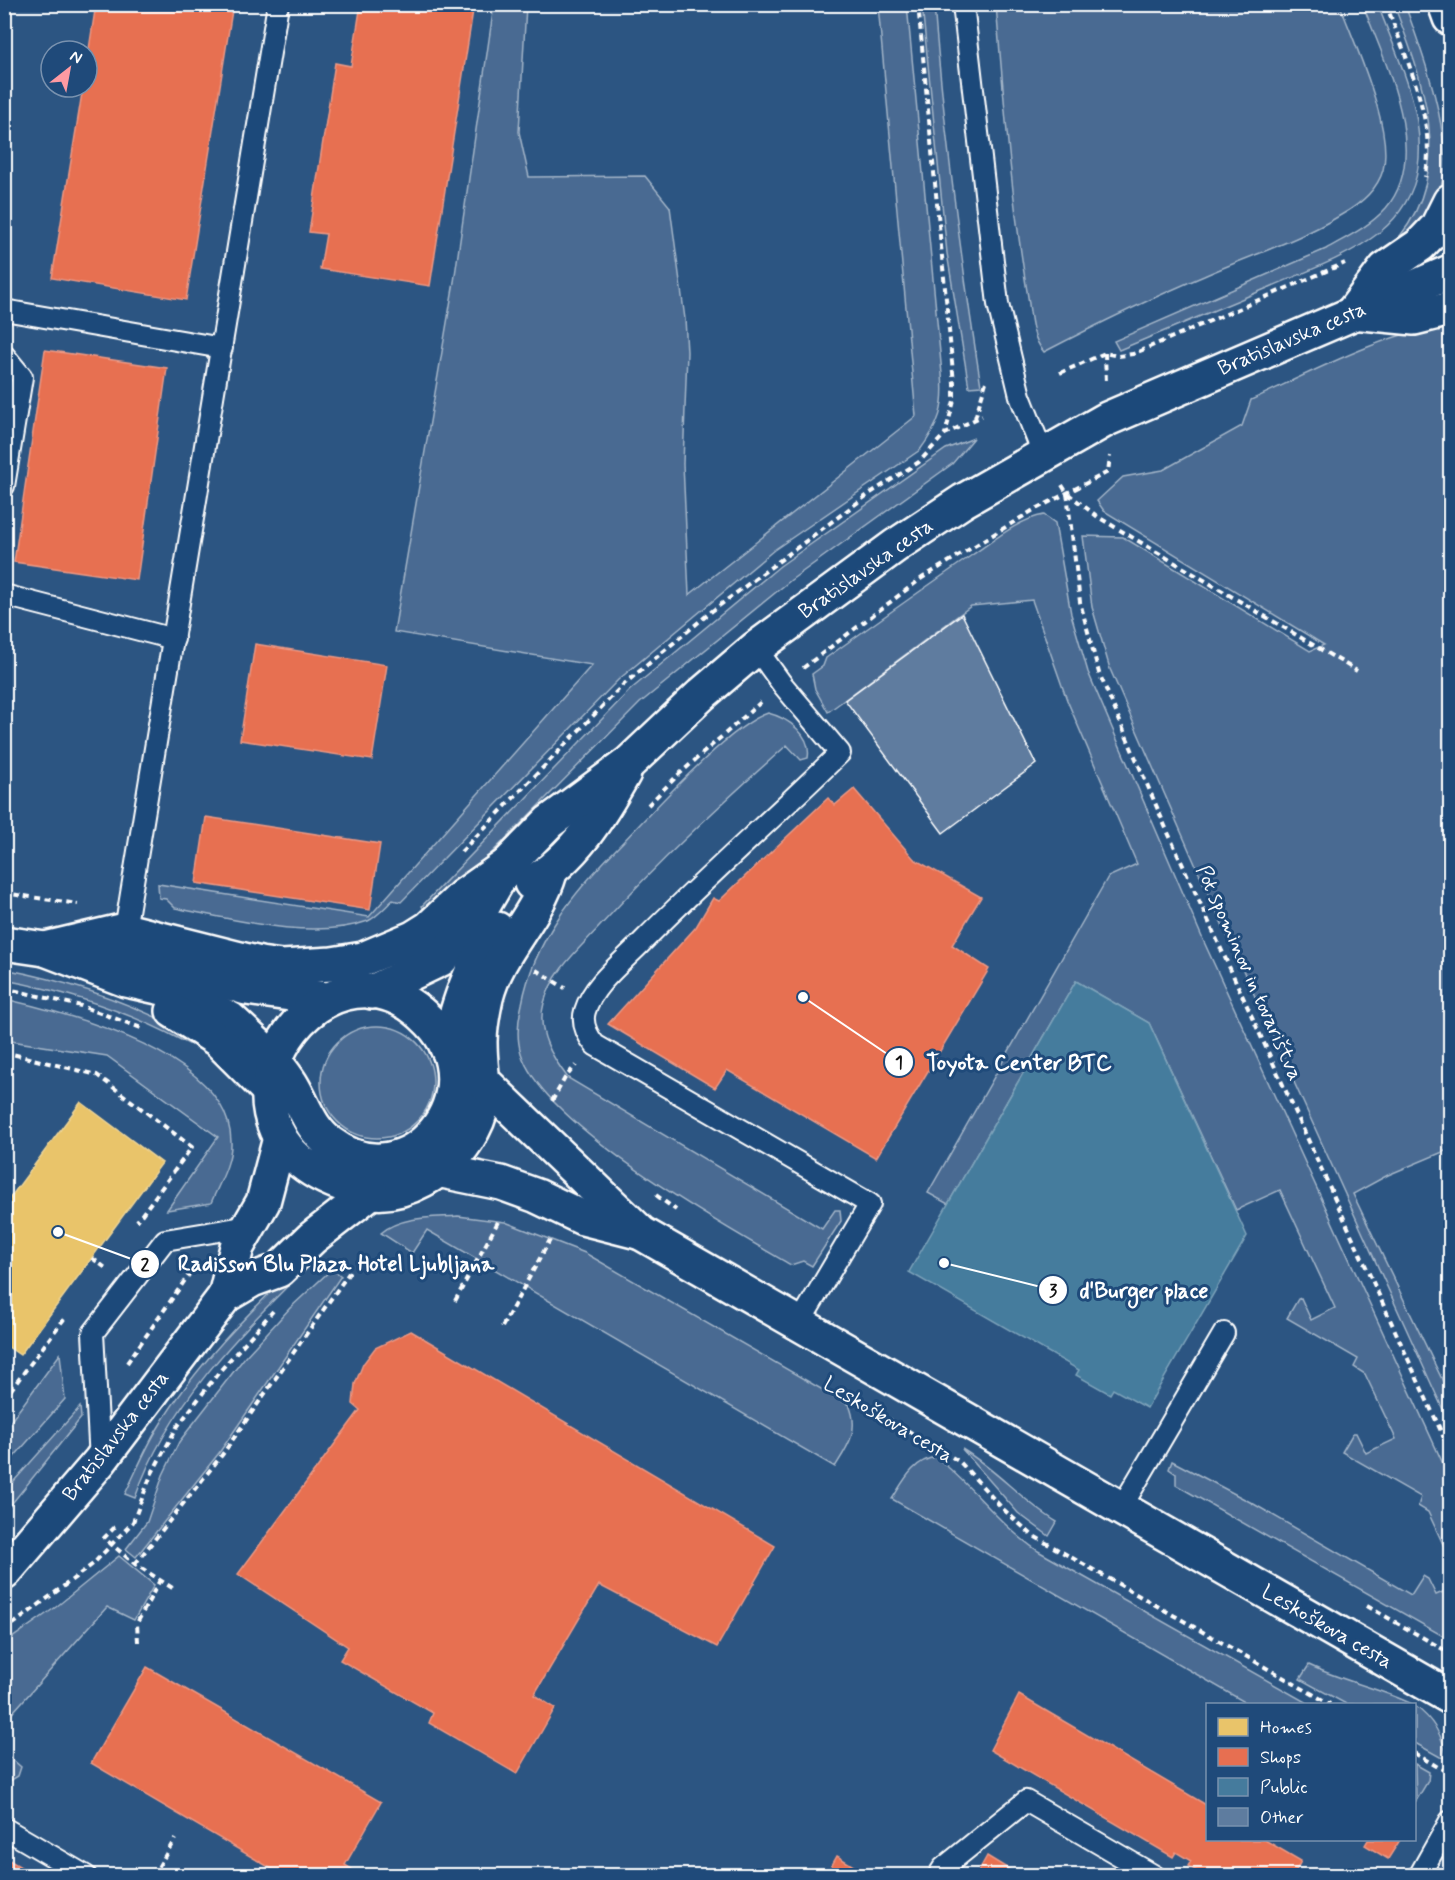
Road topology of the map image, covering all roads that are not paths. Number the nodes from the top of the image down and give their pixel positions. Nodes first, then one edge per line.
1 (278, 4) edge
2 (963, 4) edge
3 (1445, 4) edge
4 (1450, 18) edge
5 (1450, 201) edge
6 (1450, 272) edge
7 (1450, 309) edge
8 (4, 310) edge
9 (1353, 312) junction
10 (222, 348) junction
11 (4, 355) edge
12 (1043, 454) junction
13 (4, 486) edge
14 (4, 595) edge
15 (174, 639) junction
16 (756, 648) junction
17 (629, 763) junction
18 (507, 866) junction
19 (550, 873) junction
20 (105, 923) junction
21 (4, 943) edge
22 (45, 949) junction
23 (372, 993) junction
24 (327, 999) junction
25 (271, 1075) junction
26 (467, 1079) junction
27 (280, 1138) junction
28 (384, 1160) junction
29 (437, 1170) junction
30 (356, 1189) junction
31 (249, 1226) junction
32 (641, 1233) junction
33 (239, 1288) junction
34 (800, 1324) junction
35 (1224, 1333) dead end
36 (100, 1461) junction
37 (1121, 1508) junction
38 (4, 1574) edge
39 (1450, 1698) edge
40 (1450, 1821) edge
41 (4, 1828) edge
42 (86, 1875) edge
43 (938, 1875) edge
44 (1155, 1875) edge
45 (1419, 1875) edge

1 - 10 lane
2 - 12 lane
3 - 4 main road
5 - 9 main road
6 - 9 main road, Bratislavska cesta
7 - 9 main road
8 - 10 lane
9 - 12 main road, Bratislavska cesta
10 - 15 lane
11 - 13 lane
12 - 16 main road, Bratislavska cesta
14 - 15 lane
15 - 20 lane
16 - 17 main road, Bratislavska cesta
16 - 34 lane
17 - 18 main road, Bratislavska cesta
17 - 19 main road
18 - 20 main road
18 - 23 main road, Bratislavska cesta
19 - 26 main road
19 - 26 main road
20 - 22 main road
20 - 24 main road
21 - 22 main road
22 - 25 main road
23 - 24 main road
23 - 26 main road
24 - 25 main road
25 - 27 main road
25 - 28 main road
26 - 28 main road
26 - 29 main road
26 - 32 main road, Leskoškova cesta
27 - 30 main road
27 - 31 main road, Bratislavska cesta
28 - 30 main road, Bratislavska cesta
29 - 30 main road
29 - 32 main road, Leskoškova cesta
30 - 33 main road, Bratislavska cesta
31 - 33 main road, Bratislavska cesta
31 - 36 lane
32 - 34 main road, Leskoškova cesta
33 - 36 main road, Bratislavska cesta
34 - 37 main road, Leskoškova cesta
35 - 37 lane
36 - 38 main road, Bratislavska cesta
37 - 39 main road, Leskoškova cesta
40 - 45 lane
41 - 42 lane
43 - 44 lane

